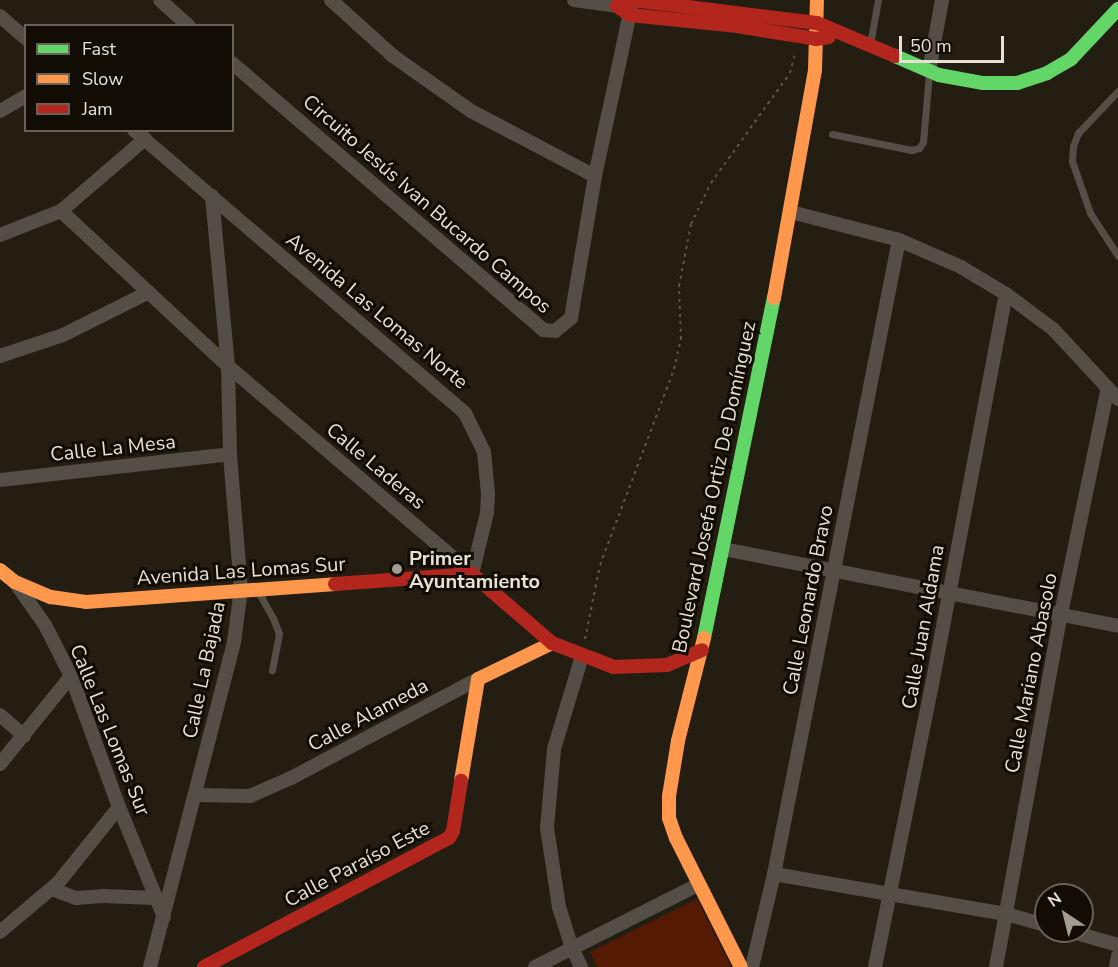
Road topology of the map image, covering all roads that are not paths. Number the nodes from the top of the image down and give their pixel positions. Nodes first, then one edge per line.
1 (160, 0) edge
2 (330, 0) edge
3 (574, 0) edge
4 (632, 0) edge
5 (818, 0) edge
6 (878, 0) edge
7 (942, 0) edge
8 (617, 6) junction
9 (688, 8) junction
10 (1118, 9) edge
11 (630, 15) junction
12 (0, 16) edge
13 (687, 23) junction
14 (817, 23) junction
15 (187, 24) edge
16 (845, 36) junction
17 (24, 37) edge
18 (816, 39) junction
19 (870, 44) junction
20 (234, 65) edge
21 (929, 71) junction
22 (1118, 91) edge
23 (24, 97) edge
24 (0, 111) edge
25 (832, 134) dead end
26 (140, 135) edge
27 (596, 176) junction
28 (212, 196) junction
29 (61, 212) junction
30 (791, 212) junction
31 (0, 236) edge
32 (899, 240) junction
33 (1118, 256) edge
34 (147, 293) junction
35 (1006, 294) junction
36 (0, 356) edge
37 (228, 366) junction
38 (1108, 388) junction
39 (1118, 399) edge
40 (230, 454) junction
41 (0, 480) edge
42 (723, 549) junction
43 (0, 570) edge
44 (833, 572) junction
45 (472, 574) junction
46 (15, 582) junction
47 (256, 589) junction
48 (240, 590) junction
49 (948, 594) junction
50 (1061, 614) junction
51 (1118, 626) edge
52 (552, 643) junction
53 (702, 650) junction
54 (582, 656) junction
55 (272, 670) dead end
56 (71, 676) junction
57 (478, 679) junction
58 (0, 715) edge
59 (24, 736) junction
60 (0, 764) edge
61 (195, 795) junction
62 (119, 807) junction
63 (774, 874) junction
64 (697, 885) junction
65 (52, 889) junction
66 (891, 894) junction
67 (155, 898) junction
68 (1006, 914) junction
69 (164, 917) junction
70 (1034, 922) edge
71 (0, 932) edge
72 (1094, 938) edge
73 (1118, 945) edge
74 (572, 948) junction
75 (1118, 956) edge
76 (150, 967) edge
77 (204, 967) edge
78 (535, 967) edge
79 (581, 967) edge
80 (741, 967) edge
81 (752, 967) edge
82 (875, 967) edge
83 (996, 967) edge
84 (1116, 967) edge

1 - 15 street
2 - 27 street
3 - 8 street
4 - 8 street
4 - 9 street
4 - 11 street, Circuito Jesús Ivan Bucardo Campos
5 - 14 street, Boulevard Josefa Ortiz De Domínguez
6 - 19 lane
7 - 21 street
8 - 11 street
9 - 13 street
9 - 14 street
10 - 21 street
11 - 13 street
11 - 27 street, Circuito Jesús Ivan Bucardo Campos
12 - 17 street
13 - 18 street
14 - 16 street
14 - 18 street, Boulevard Josefa Ortiz De Domínguez
16 - 18 street
16 - 19 street
18 - 30 street, Boulevard Josefa Ortiz De Domínguez
19 - 21 street
20 - 27 street, Circuito Jesús Ivan Bucardo Campos
21 - 25 lane
22 - 33 lane
23 - 24 street
26 - 28 street, Avenida Las Lomas Norte
26 - 29 street
28 - 37 street, Calle La Bajada
28 - 45 street, Avenida Las Lomas Norte
29 - 31 street
29 - 34 street, Calle Laderas
30 - 32 street
30 - 42 street, Boulevard Josefa Ortiz De Domínguez
32 - 35 street
32 - 44 street, Calle Leonardo Bravo
34 - 36 street
34 - 37 street, Calle Laderas
35 - 38 street
35 - 49 street, Calle Juan Aldama
37 - 40 street, Calle La Bajada
37 - 45 street, Calle Laderas
38 - 39 street
38 - 50 street, Calle Mariano Abasolo
40 - 41 street, Calle La Mesa
40 - 48 street, Calle La Bajada
42 - 44 street
42 - 53 street, Boulevard Josefa Ortiz De Domínguez
43 - 46 street, Calle Las Lomas Sur
44 - 49 street
44 - 63 street, Calle Leonardo Bravo
45 - 47 street, Avenida Las Lomas Sur
45 - 52 street, Calle Laderas
46 - 48 street, Avenida Las Lomas Sur
46 - 56 street, Calle Las Lomas Sur
47 - 48 street, Avenida Las Lomas Sur
47 - 55 lane
48 - 61 street, Calle La Bajada
49 - 50 street
49 - 66 street, Calle Juan Aldama
50 - 51 street
50 - 68 street, Calle Mariano Abasolo
52 - 54 street, Calle Laderas
52 - 57 street, Calle Alameda
53 - 54 street, Calle Laderas
53 - 64 street, Boulevard Josefa Ortiz De Domínguez
54 - 74 street
56 - 59 street
56 - 62 street, Calle Las Lomas Sur
57 - 61 street, Calle Alameda
57 - 77 street, Calle Paraíso Este
58 - 59 street
59 - 60 street
61 - 69 street, Calle La Bajada
62 - 65 street
62 - 67 street, Calle Las Lomas Sur
63 - 66 street
63 - 81 street, Calle Leonardo Bravo
64 - 74 street
64 - 80 street, Boulevard Josefa Ortiz De Domínguez
65 - 67 street
65 - 71 street
66 - 68 street
66 - 82 street, Calle Juan Aldama
67 - 69 street, Calle Las Lomas Sur
68 - 70 street
68 - 83 street, Calle Mariano Abasolo
69 - 76 street, Calle La Bajada
72 - 73 street
74 - 78 street
74 - 79 street
75 - 84 street

